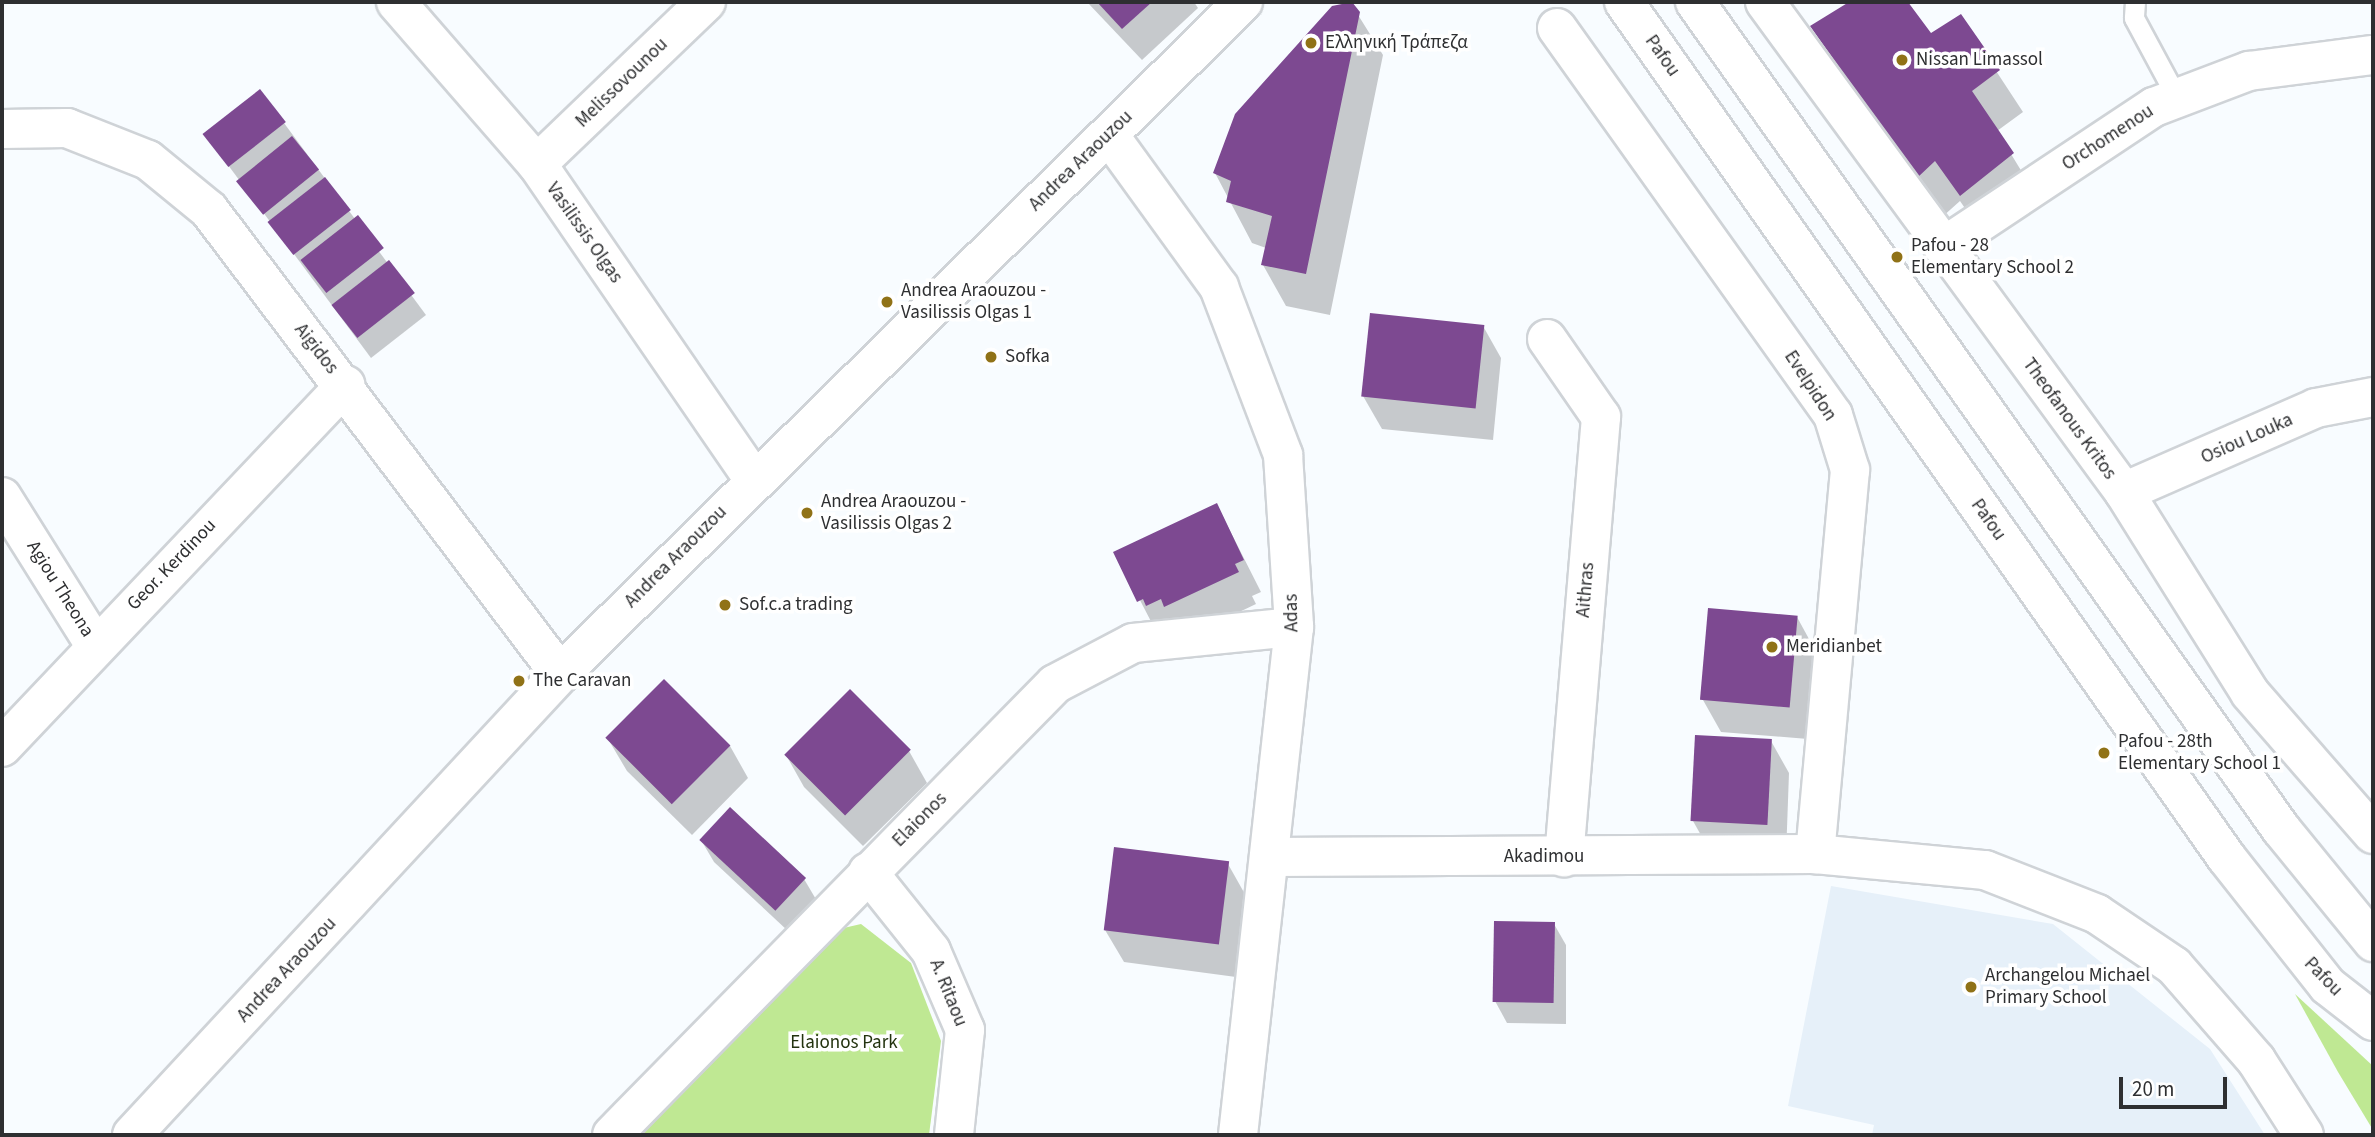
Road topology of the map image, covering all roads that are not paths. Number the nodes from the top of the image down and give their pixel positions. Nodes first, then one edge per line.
1 (396, 2) edge
2 (706, 2) edge
3 (1243, 2) edge
4 (1624, 2) edge
5 (1695, 2) edge
6 (1765, 2) edge
7 (2135, 2) edge
8 (1557, 28) dead end
9 (2373, 55) edge
10 (2177, 98) junction
11 (2, 129) edge
12 (1109, 135) junction
13 (537, 164) junction
14 (1943, 247) junction
15 (1547, 339) dead end
16 (345, 386) junction
17 (2373, 397) edge
18 (753, 478) junction
19 (2124, 492) junction
20 (2, 497) edge
21 (1294, 627) junction
22 (95, 645) junction
23 (560, 674) junction
24 (2, 747) edge
25 (2373, 834) edge
26 (1815, 854) junction
27 (1564, 857) junction
28 (1272, 858) junction
29 (868, 872) junction
30 (2373, 942) edge
31 (2373, 1021) edge
32 (132, 1135) edge
33 (612, 1135) edge
34 (954, 1135) edge
35 (1238, 1135) edge
36 (2304, 1135) edge

1 - 13 street, Vasilissis Olgas
2 - 13 street, Melissovounou
3 - 12 street, Andrea Araouzou
4 - 31 street, Pafou
5 - 30 street
6 - 14 street, Theofanous Kritos
7 - 10 lane
8 - 26 street, Evelpidon
9 - 10 street, Orchomenou
10 - 14 street, Orchomenou
11 - 16 street, Aigidos
12 - 18 street, Andrea Araouzou
12 - 21 street, Adas
13 - 18 street, Vasilissis Olgas
14 - 19 street, Theofanous Kritos
15 - 27 street, Aithras
16 - 22 street, Geor. Kerdinou
16 - 23 street, Aigidos
17 - 19 street, Osiou Louka
18 - 23 street, Andrea Araouzou
19 - 25 street, Theofanous Kritos
20 - 22 street, Agiou Theona
21 - 28 street, Adas
21 - 29 street, Elaionos
22 - 24 street, Geor. Kerdinou
23 - 32 street, Andrea Araouzou
26 - 27 street, Akadimou
26 - 36 street, Akadimou
27 - 28 street, Akadimou
28 - 35 street, Adas
29 - 33 street, Elaionos
29 - 34 street, A. Ritaou

